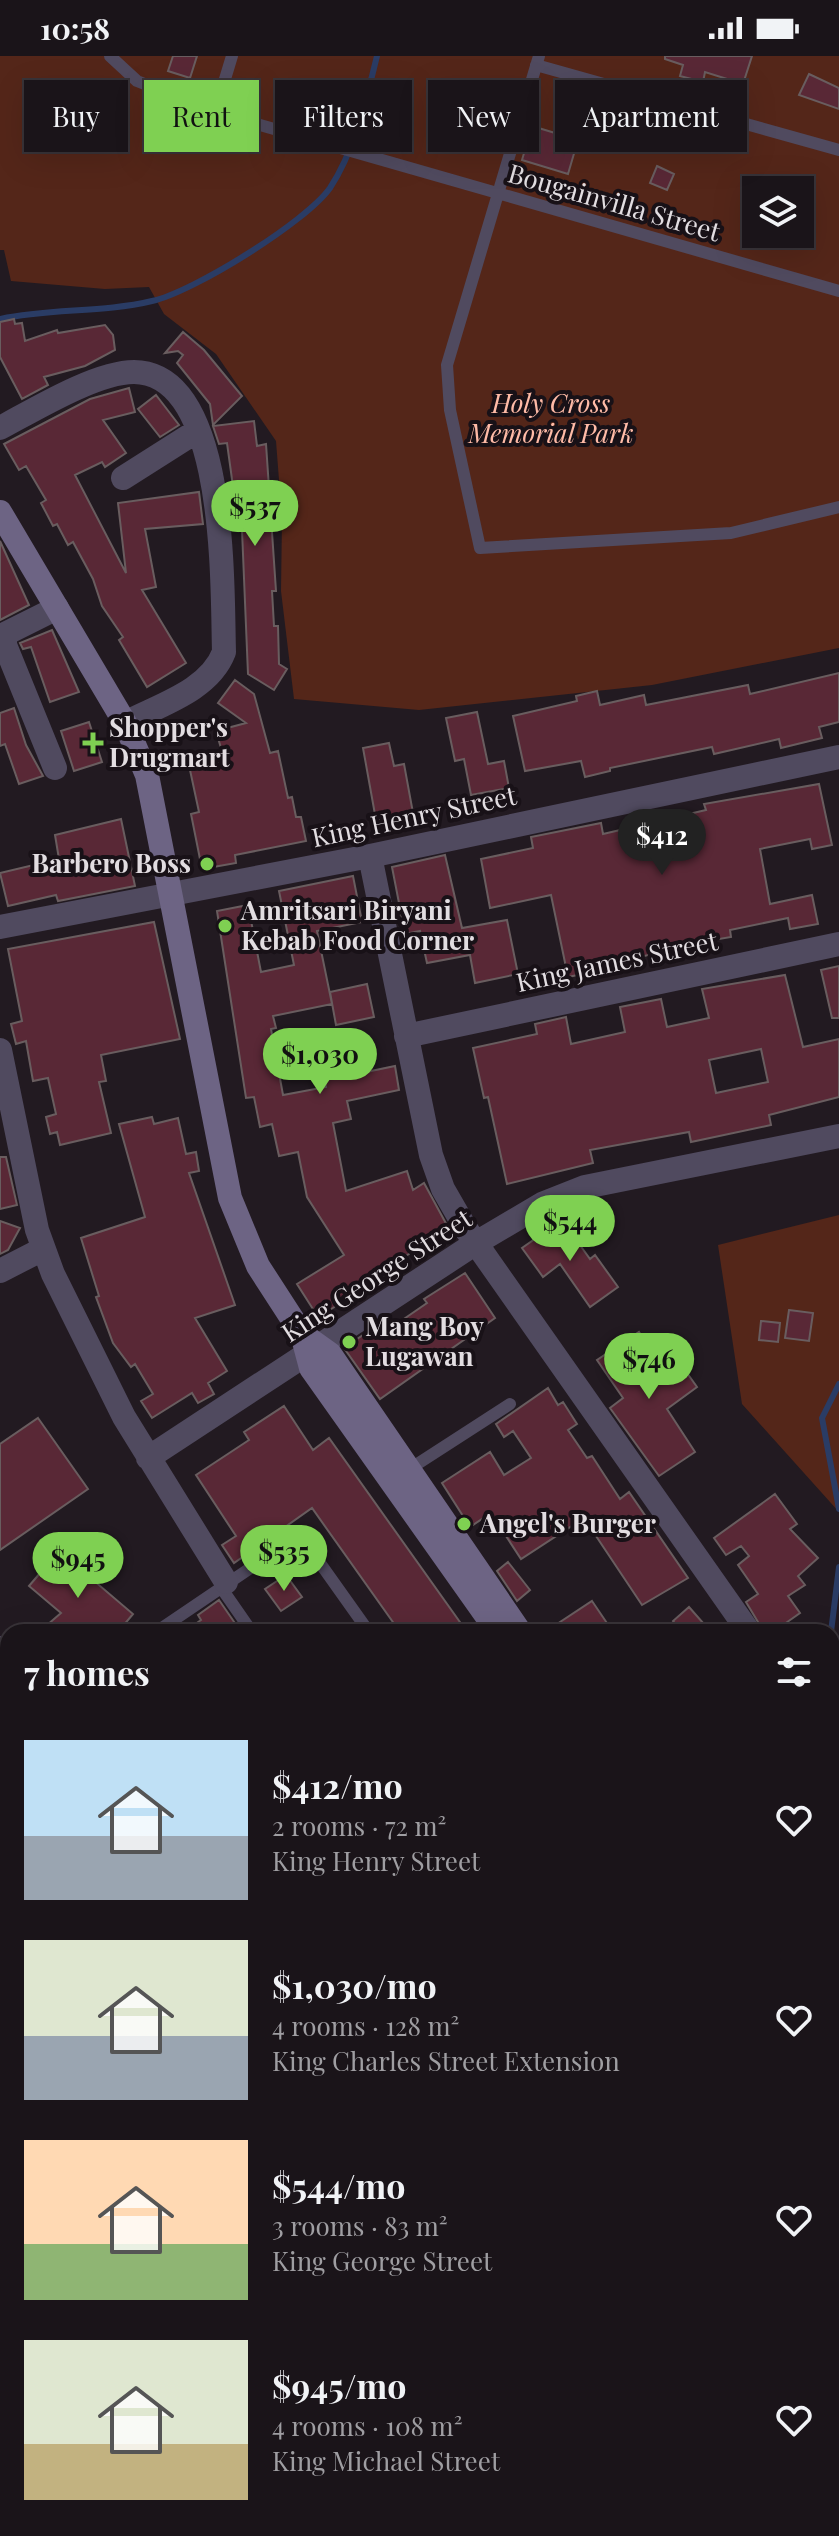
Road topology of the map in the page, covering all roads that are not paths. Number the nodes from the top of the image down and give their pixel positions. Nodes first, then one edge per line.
1 (110, 56) edge
2 (232, 56) edge
3 (537, 61) edge
4 (225, 80) edge
5 (144, 84) edge
6 (259, 124) edge
7 (839, 150) edge
8 (498, 192) junction
9 (839, 291) edge
10 (0, 428) edge
11 (197, 431) junction
12 (123, 478) dead end
13 (839, 507) edge
14 (0, 512) edge
15 (57, 608) junction
16 (125, 723) junction
17 (839, 757) edge
18 (55, 768) dead end
19 (370, 856) junction
20 (172, 892) junction
21 (0, 927) edge
22 (839, 944) edge
23 (406, 1036) junction
24 (0, 1050) edge
25 (5, 1101) edge
26 (839, 1136) edge
27 (476, 1243) junction
28 (43, 1249) junction
29 (0, 1271) edge
30 (310, 1345) junction
31 (510, 1404) dead end
32 (148, 1458) junction
33 (408, 1470) junction
34 (223, 1584) junction
35 (167, 1624) edge
36 (247, 1624) edge
37 (363, 1624) edge
38 (492, 1624) edge
39 (514, 1624) edge
40 (743, 1624) edge

1 - 5 lane, Bougainvilla Street
2 - 4 lane
3 - 7 lane
3 - 8 lane
6 - 8 lane, Bougainvilla Street
8 - 9 lane, Bougainvilla Street
8 - 13 lane
10 - 11 street
11 - 12 street
11 - 16 street
14 - 15 main road
15 - 16 main road
15 - 18 street
16 - 20 main road
17 - 19 street, King Henry Street
19 - 20 street, King Henry Street
19 - 23 street
20 - 21 street, King Henry Street
20 - 30 main road
22 - 23 street, King James Street
23 - 27 street
24 - 25 street
25 - 28 street
26 - 27 street, King George Street
27 - 30 street, King George Street
27 - 40 street
28 - 29 street
28 - 32 street
30 - 32 street, King George Street
30 - 33 main road
30 - 38 main road
31 - 33 lane
32 - 34 street
33 - 39 main road
34 - 35 lane
34 - 36 lane
34 - 37 lane

